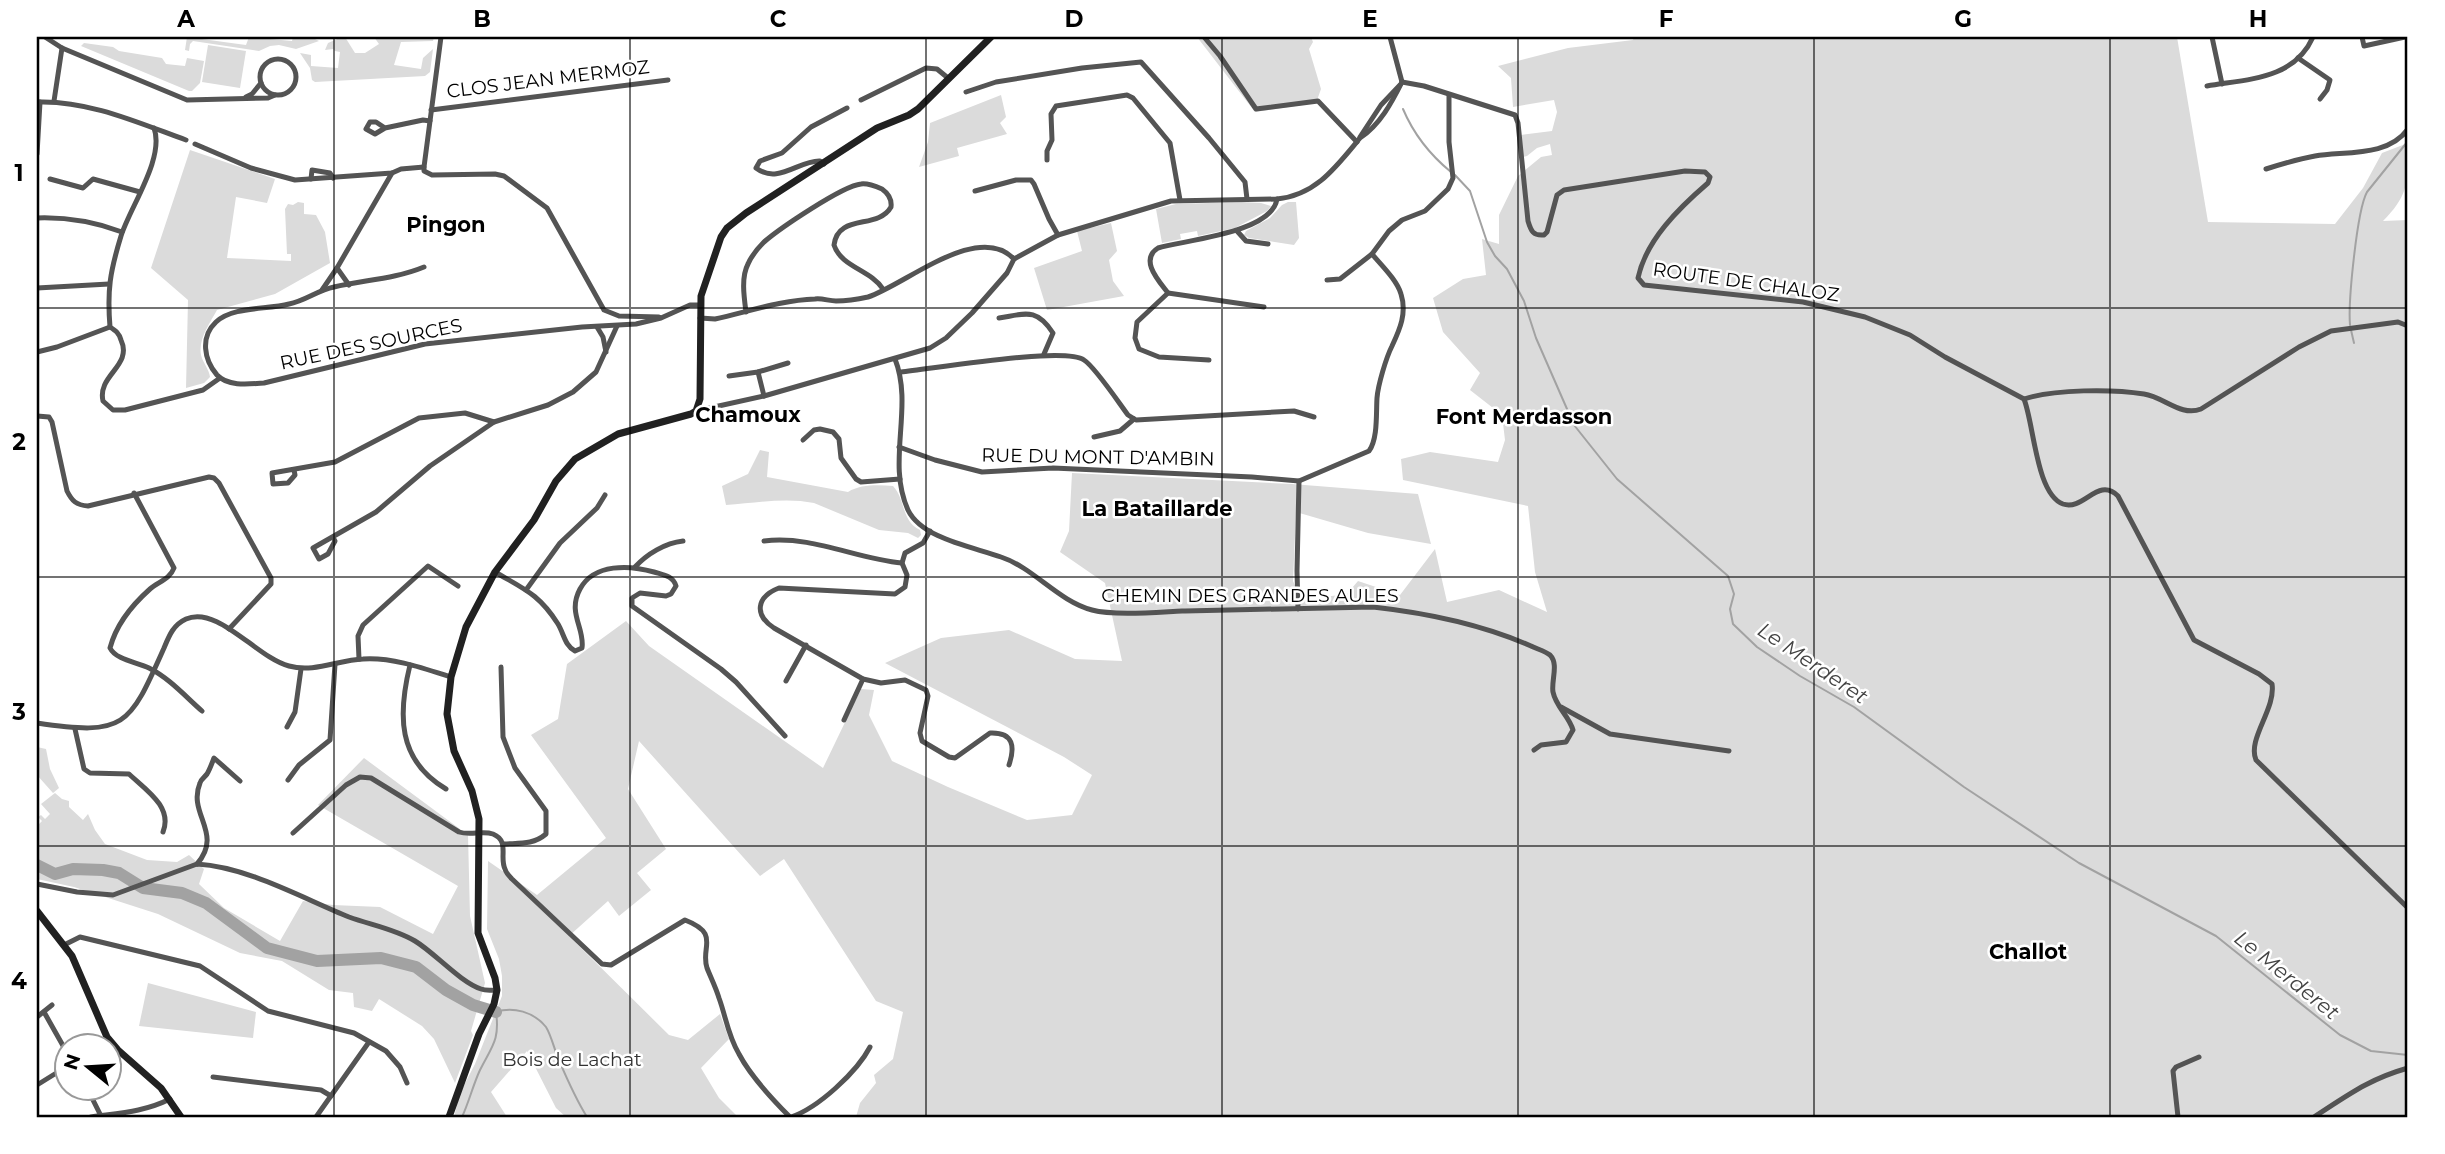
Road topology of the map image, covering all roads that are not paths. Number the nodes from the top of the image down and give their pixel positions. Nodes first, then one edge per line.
1 (45, 37) edge
2 (441, 37) edge
3 (991, 37) edge
4 (1205, 37) edge
5 (1390, 37) edge
6 (2212, 37) edge
7 (2313, 37) edge
8 (2362, 37) edge
9 (2405, 37) edge
10 (62, 48) junction
11 (2298, 58) junction
12 (948, 78) junction
13 (668, 80) dead end
14 (261, 83) junction
15 (1401, 83) junction
16 (2222, 84) junction
17 (2207, 86) dead end
18 (966, 92) dead end
19 (1450, 94) junction
20 (275, 95) junction
21 (242, 98) junction
22 (2320, 99) dead end
23 (861, 100) dead end
24 (54, 101) junction
25 (39, 102) edge
26 (846, 108) dead end
27 (431, 110) junction
28 (818, 116) dead end
29 (430, 121) junction
30 (817, 124) junction
31 (154, 128) junction
32 (385, 128) dead end
33 (2408, 129) edge
34 (186, 140) dead end
35 (1359, 140) junction
36 (195, 144) dead end
37 (37, 154) edge
38 (1047, 160) dead end
39 (824, 164) junction
40 (424, 167) junction
41 (2266, 169) dead end
42 (391, 173) junction
43 (50, 178) dead end
44 (975, 191) dead end
45 (140, 192) junction
46 (1276, 199) junction
47 (1180, 200) junction
48 (1247, 200) junction
49 (37, 218) edge
50 (1237, 231) junction
51 (122, 232) junction
52 (1058, 235) junction
53 (1268, 244) dead end
54 (1372, 254) junction
55 (1014, 259) junction
56 (424, 267) dead end
57 (337, 268) junction
58 (1327, 280) dead end
59 (108, 284) junction
60 (349, 285) junction
61 (37, 288) edge
62 (883, 289) junction
63 (322, 290) junction
64 (1168, 293) junction
65 (701, 305) junction
66 (1264, 307) dead end
67 (746, 312) junction
68 (661, 318) junction
69 (700, 318) junction
70 (999, 318) dead end
71 (617, 326) junction
72 (2408, 326) edge
73 (110, 327) junction
74 (597, 327) junction
75 (37, 352) edge
76 (606, 352) junction
77 (1044, 354) junction
78 (895, 359) junction
79 (950, 360) dead end
80 (1209, 360) dead end
81 (788, 363) dead end
82 (943, 368) junction
83 (758, 372) junction
84 (901, 372) junction
85 (729, 376) dead end
86 (220, 378) junction
87 (764, 396) junction
88 (2024, 399) junction
89 (696, 411) junction
90 (37, 416) edge
91 (1314, 417) dead end
92 (1134, 419) junction
93 (494, 422) junction
94 (1094, 438) dead end
95 (803, 440) dead end
96 (899, 447) junction
97 (294, 470) dead end
98 (900, 479) junction
99 (1299, 481) junction
100 (134, 494) junction
101 (605, 495) dead end
102 (930, 531) junction
103 (333, 537) dead end
104 (684, 541) dead end
105 (764, 541) dead end
106 (902, 563) junction
107 (635, 567) junction
108 (495, 572) junction
109 (458, 586) dead end
110 (526, 590) junction
111 (1298, 609) junction
112 (229, 629) junction
113 (806, 645) junction
114 (359, 659) junction
115 (335, 664) junction
116 (410, 665) junction
117 (501, 667) dead end
118 (302, 669) junction
119 (154, 671) junction
120 (451, 677) junction
121 (863, 679) junction
122 (786, 681) dead end
123 (1559, 706) junction
124 (202, 711) dead end
125 (844, 720) dead end
126 (37, 723) edge
127 (287, 727) dead end
128 (75, 729) junction
129 (785, 736) dead end
130 (1534, 750) dead end
131 (1728, 751) dead end
132 (1009, 765) dead end
133 (288, 780) dead end
134 (240, 781) dead end
135 (446, 789) dead end
136 (163, 832) dead end
137 (480, 832) junction
138 (293, 833) dead end
139 (504, 844) junction
140 (197, 864) junction
141 (37, 884) edge
142 (2408, 908) edge
143 (37, 911) edge
144 (64, 945) junction
145 (497, 990) junction
146 (52, 1005) dead end
147 (44, 1012) junction
148 (37, 1017) edge
149 (55, 1032) edge
150 (369, 1042) junction
151 (870, 1047) dead end
152 (2199, 1058) dead end
153 (2408, 1068) edge
154 (52, 1076) edge
155 (214, 1077) dead end
156 (407, 1083) dead end
157 (37, 1085) edge
158 (331, 1096) junction
159 (170, 1099) junction
160 (101, 1116) edge
161 (91, 1117) edge
162 (181, 1117) edge
163 (316, 1117) edge
164 (449, 1117) edge
165 (791, 1117) edge
166 (2178, 1117) edge
167 (2315, 1117) edge

1 - 10 street
2 - 27 street
3 - 12 street
4 - 35 street
5 - 15 street
6 - 16 street
7 - 11 street
8 - 9 street
10 - 21 street
10 - 24 street
11 - 16 street
11 - 22 street
12 - 23 street
12 - 39 street
13 - 27 street, CLOS JEAN MERMOZ
14 - 20 street
14 - 20 street
14 - 21 street
15 - 19 street, ROUTE DE CHALOZ
15 - 35 street
16 - 17 street
18 - 48 street
19 - 54 street
19 - 88 street, ROUTE DE CHALOZ
20 - 21 street
24 - 25 street
24 - 31 street
25 - 37 street
26 - 30 street
27 - 29 street
28 - 30 street
29 - 32 street
29 - 40 street
30 - 39 street
31 - 34 street
31 - 45 street
33 - 41 street
35 - 46 street
36 - 42 street
38 - 47 street
39 - 65 street
40 - 42 street
40 - 68 street
42 - 57 street
43 - 45 street
44 - 52 street
45 - 51 street
46 - 48 street
46 - 50 street
47 - 48 street
47 - 52 street
49 - 51 street
50 - 53 street
50 - 64 street
51 - 59 street
52 - 55 street
54 - 58 street
54 - 99 street
55 - 62 street
55 - 78 street
56 - 60 street
57 - 60 street
57 - 63 street
59 - 61 street
59 - 73 street
60 - 63 street
62 - 67 street
62 - 67 street
63 - 86 street
64 - 66 street
64 - 80 street
65 - 68 street, RUE DES SOURCES
65 - 69 street
67 - 69 street
68 - 71 street, RUE DES SOURCES
69 - 89 street
70 - 77 street
71 - 74 street, RUE DES SOURCES
71 - 76 street
72 - 88 street
73 - 75 street
73 - 86 street
74 - 76 street
74 - 86 street, RUE DES SOURCES
76 - 93 street
77 - 82 street
77 - 92 street
78 - 84 street
78 - 87 street
79 - 82 street
81 - 83 street
82 - 84 street
83 - 85 street
83 - 87 street
84 - 96 street
87 - 89 street
88 - 142 street
89 - 108 street
90 - 100 street
91 - 92 street
92 - 94 street
93 - 97 street
93 - 103 street
95 - 98 street
96 - 98 street
96 - 99 street, RUE DU MONT D'AMBIN
98 - 102 street
99 - 111 street
100 - 112 street
100 - 119 street
101 - 110 street
102 - 106 street
102 - 111 street, CHEMIN DES GRANDES AULES
104 - 107 street
105 - 106 street
106 - 113 street
107 - 110 street
107 - 129 street
108 - 110 street
108 - 120 street
109 - 114 street
111 - 123 street, CHEMIN DES GRANDES AULES
112 - 118 street
112 - 119 street
113 - 121 street
113 - 122 street
114 - 115 street
114 - 116 street
115 - 118 street
115 - 133 street
116 - 120 street
116 - 135 street
117 - 139 street
118 - 127 street
119 - 124 street
119 - 128 street
120 - 137 street
121 - 125 street
121 - 132 street
123 - 130 street, CHEMIN DES GRANDES AULES
123 - 131 street
126 - 128 street
128 - 136 street
134 - 140 street
137 - 138 street
137 - 139 street
137 - 145 street
139 - 165 street
140 - 141 street
140 - 145 street
143 - 144 street
144 - 150 street
144 - 159 street
145 - 164 street
146 - 147 street
147 - 148 street
147 - 149 street
150 - 156 street
150 - 158 street
151 - 165 street
152 - 166 street
153 - 167 street
154 - 157 street
155 - 158 street
158 - 163 street
159 - 160 street
159 - 162 street
160 - 161 street

